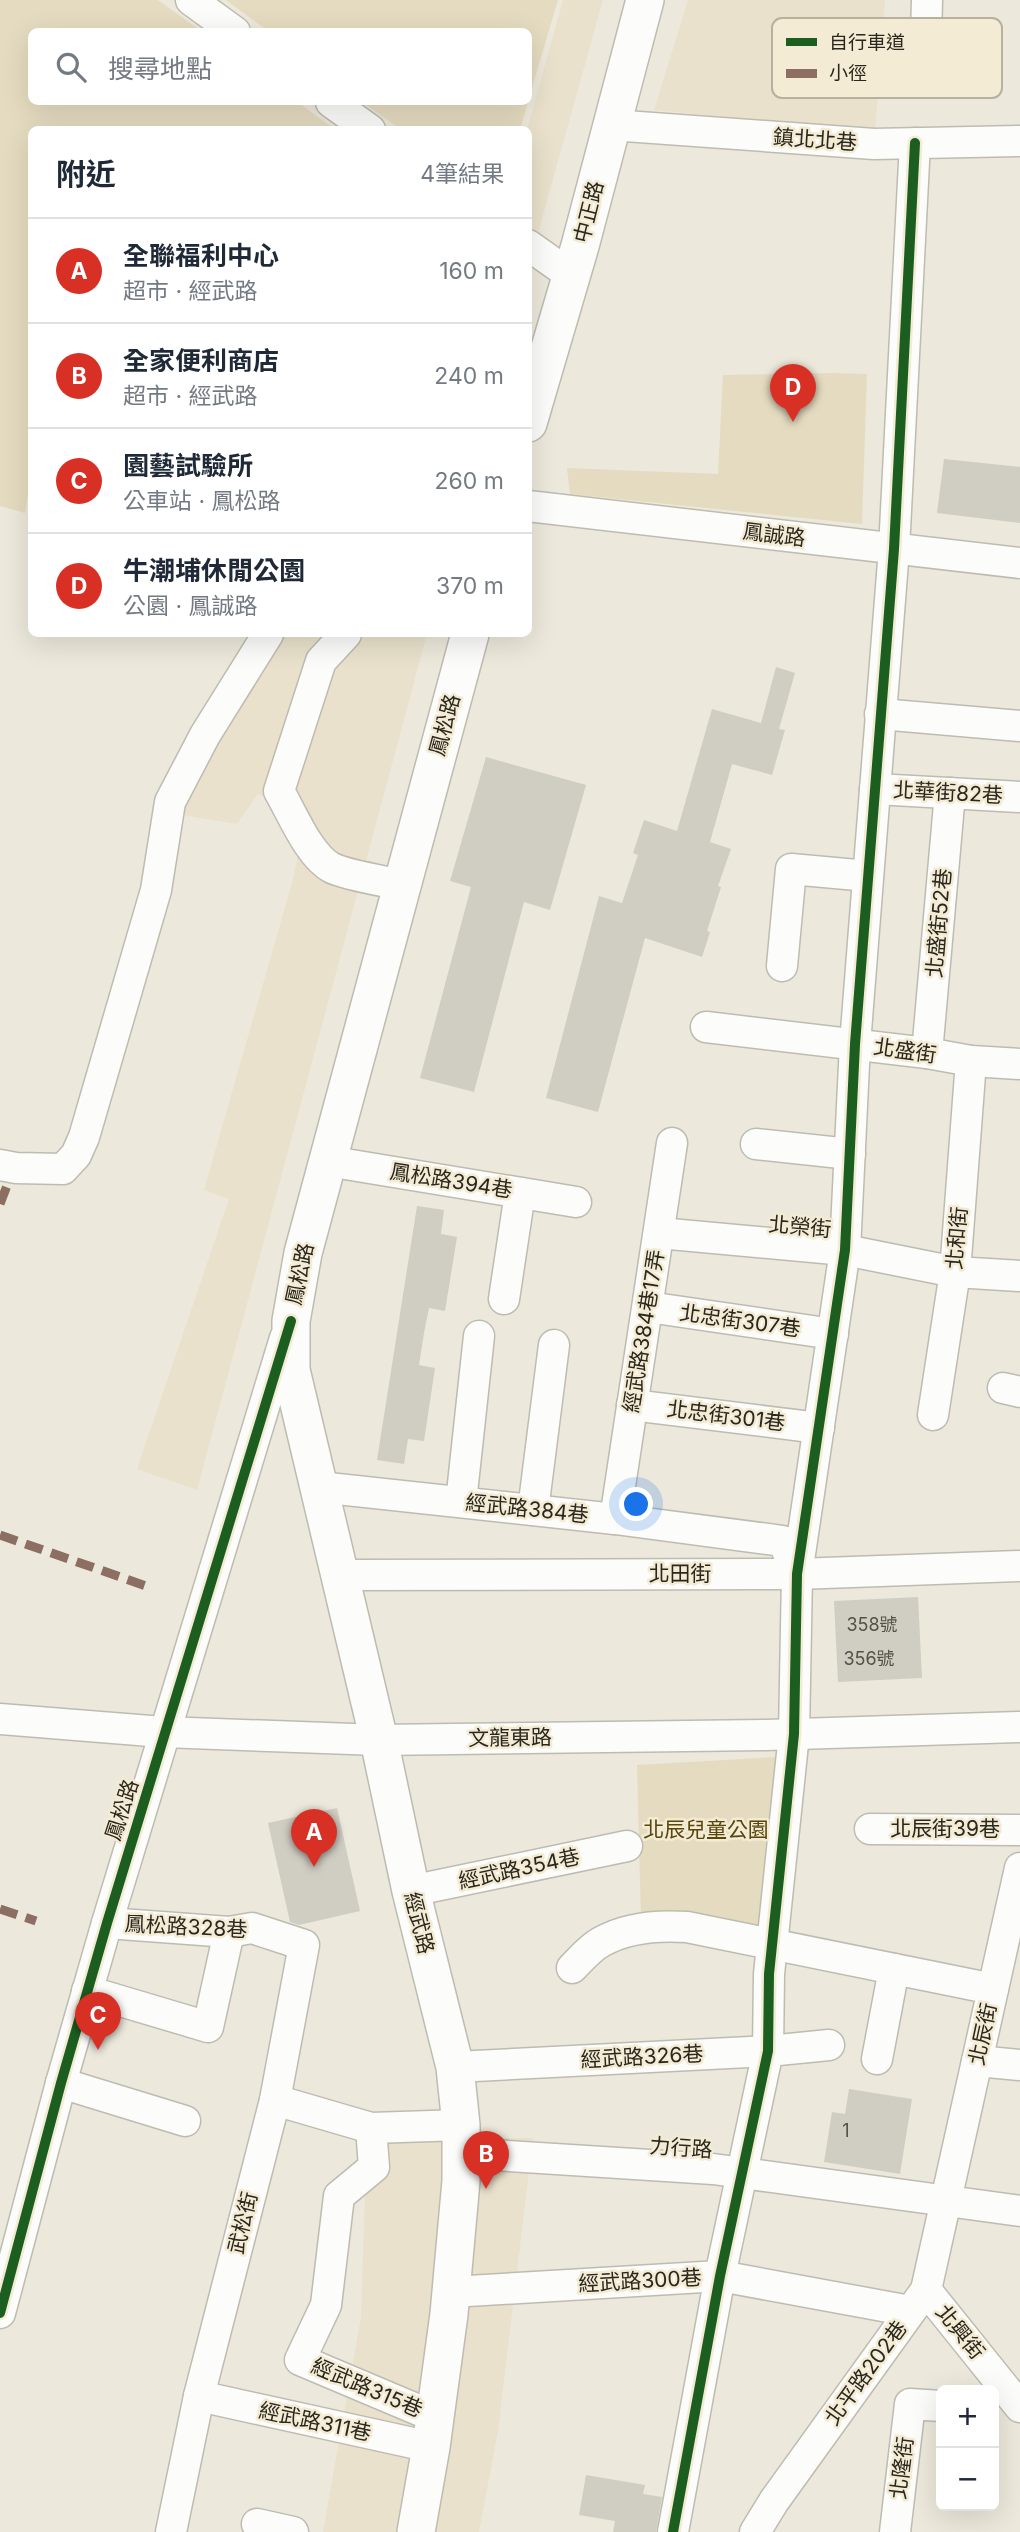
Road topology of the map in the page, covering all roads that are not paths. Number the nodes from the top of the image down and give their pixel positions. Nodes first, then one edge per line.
1 (191, 0) edge
2 (645, 0) edge
3 (927, 0) edge
4 (927, 18) edge
5 (230, 28) edge
6 (335, 105) edge
7 (611, 125) junction
8 (364, 126) edge
9 (1020, 141) edge
10 (915, 143) junction
11 (532, 248) edge
12 (572, 276) junction
13 (532, 410) edge
14 (532, 506) edge
15 (894, 549) junction
16 (1020, 563) edge
17 (266, 637) edge
18 (343, 637) edge
19 (469, 637) edge
20 (880, 714) junction
21 (1020, 726) edge
22 (875, 789) junction
23 (950, 793) junction
24 (1020, 797) edge
25 (868, 876) junction
26 (402, 885) junction
27 (782, 966) dead end
28 (706, 1027) dead end
29 (855, 1044) junction
30 (927, 1053) junction
31 (971, 1061) junction
32 (1020, 1064) edge
33 (672, 1143) dead end
34 (756, 1144) dead end
35 (850, 1153) junction
36 (327, 1161) junction
37 (0, 1165) edge
38 (520, 1193) junction
39 (576, 1202) dead end
40 (659, 1233) junction
41 (845, 1251) junction
42 (955, 1272) junction
43 (1020, 1276) edge
44 (504, 1299) dead end
45 (648, 1307) junction
46 (290, 1321) junction
47 (833, 1334) junction
48 (479, 1336) dead end
49 (554, 1345) dead end
50 (632, 1405) junction
51 (933, 1415) dead end
52 (819, 1428) junction
53 (319, 1487) junction
54 (461, 1502) junction
55 (533, 1510) junction
56 (615, 1519) junction
57 (1020, 1566) edge
58 (797, 1574) junction
59 (340, 1575) junction
60 (0, 1719) edge
61 (1020, 1727) edge
62 (163, 1732) junction
63 (794, 1734) junction
64 (379, 1740) junction
65 (870, 1829) dead end
66 (1020, 1830) edge
67 (627, 1846) dead end
68 (1020, 1868) edge
69 (411, 1891) junction
70 (107, 1923) junction
71 (229, 1932) junction
72 (772, 1944) junction
73 (304, 1945) joint
74 (1011, 1947) edge
75 (572, 1968) dead end
76 (894, 1969) junction
77 (993, 1989) junction
78 (87, 1991) junction
79 (828, 2045) dead end
80 (768, 2051) junction
81 (877, 2059) dead end
82 (977, 2061) junction
83 (1020, 2066) edge
84 (455, 2067) junction
85 (61, 2083) junction
86 (275, 2100) junction
87 (185, 2121) dead end
88 (371, 2128) junction
89 (461, 2139) junction
90 (741, 2173) junction
91 (946, 2201) junction
92 (1020, 2211) edge
93 (720, 2276) junction
94 (451, 2292) junction
95 (918, 2300) junction
96 (0, 2313) edge
97 (199, 2396) junction
98 (936, 2406) edge
99 (1020, 2409) edge
100 (999, 2410) edge
101 (433, 2432) junction
102 (257, 2524) dead end
103 (171, 2532) edge
104 (293, 2532) edge
105 (416, 2532) edge
106 (673, 2532) edge
107 (755, 2532) edge
108 (895, 2532) edge

1 - 5 street
2 - 7 main road, 中正路
3 - 4 street
6 - 8 street
7 - 10 street, 鎮北北巷
7 - 12 main road, 中正路
9 - 10 street, 鎮北北巷
10 - 15 street
11 - 12 street
12 - 13 main road, 中正路
14 - 15 street, 鳳誠路
15 - 16 street, 鳳誠路
15 - 20 street
17 - 37 street
18 - 26 street
19 - 26 main road, 鳳松路
20 - 21 street
20 - 22 street
22 - 23 street, 北華街82巷
22 - 25 street
23 - 24 street, 北華街82巷
23 - 30 street, 北盛街52巷
25 - 27 street
25 - 29 street
26 - 36 main road, 鳳松路
28 - 29 street, 北盛街
29 - 30 street, 北盛街
29 - 35 street
30 - 31 street, 北盛街
31 - 32 street, 北盛街
31 - 42 street, 北和街
33 - 40 street, 經武路384巷17弄
34 - 35 street
35 - 41 street
36 - 38 street, 鳳松路394巷
36 - 46 main road, 鳳松路
38 - 39 street, 鳳松路394巷
38 - 44 street
40 - 41 street, 北榮街
40 - 45 street, 經武路384巷17弄
41 - 42 street, 北榮街
41 - 47 street
42 - 43 street, 北榮街
42 - 51 street, 北和街
45 - 47 street, 北忠街307巷
45 - 50 street, 經武路384巷17弄
46 - 53 main road, 經武路
46 - 62 street, 鳳松路
47 - 52 street
48 - 54 street
49 - 55 street
50 - 52 street, 北忠街301巷
50 - 56 street, 經武路384巷17弄
52 - 58 street
53 - 54 street, 經武路384巷
53 - 59 main road, 經武路
54 - 55 street, 經武路384巷
55 - 56 street, 經武路384巷
56 - 58 street, 經武路384巷
57 - 58 street, 北田街
58 - 59 street, 北田街
58 - 63 street
59 - 64 main road, 經武路
60 - 62 street, 文龍東路
61 - 63 street, 文龍東路
62 - 64 street, 文龍東路
62 - 70 street, 鳳松路
63 - 64 street, 文龍東路
63 - 72 street
64 - 69 main road, 經武路
65 - 66 street, 北辰街39巷
67 - 69 street, 經武路354巷
68 - 74 street, 北辰街
69 - 84 main road, 經武路
70 - 71 street, 鳳松路328巷
70 - 78 street, 鳳松路
71 - 73 street, 鳳松路328巷
71 - 78 street
72 - 75 street
72 - 76 street
72 - 80 street
73 - 86 street, 武松街
74 - 77 street, 北辰街
76 - 77 street
76 - 81 street
77 - 82 street, 北辰街
78 - 85 street, 鳳松路
79 - 80 street, 經武路326巷
80 - 84 street, 經武路326巷
80 - 90 street
82 - 83 street
82 - 91 street, 北辰街
84 - 89 main road, 經武路
85 - 87 street
85 - 96 street, 鳳松路
86 - 88 street
86 - 97 street, 武松街
88 - 89 street
88 - 101 street, 經武路315巷
89 - 90 street, 力行路
89 - 94 main road, 經武路
90 - 91 street, 力行路
90 - 93 street
91 - 92 street, 力行路
91 - 95 street, 北平路202巷
93 - 94 street, 經武路300巷
93 - 95 street, 經武路300巷
93 - 106 street
94 - 101 main road, 經武路
95 - 99 street, 北興街
95 - 107 street, 北平路202巷
97 - 101 street, 經武路311巷
97 - 103 street, 武松街
98 - 108 street, 北隆街
99 - 100 street, 北興街
101 - 105 main road, 經武路
102 - 104 street

